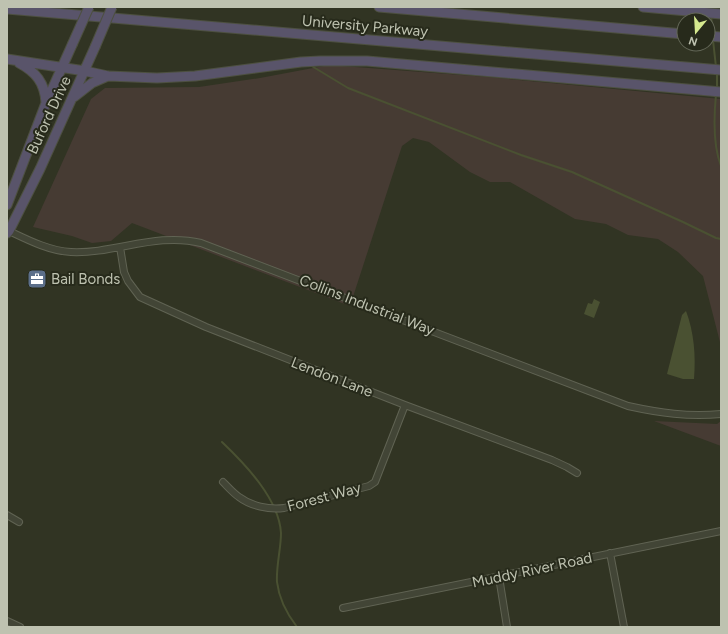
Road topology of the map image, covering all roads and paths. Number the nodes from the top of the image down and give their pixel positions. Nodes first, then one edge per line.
1 (89, 7) edge
2 (112, 7) edge
3 (379, 7) edge
4 (643, 7) edge
5 (7, 9) edge
6 (721, 13) edge
7 (676, 33) edge
8 (11, 60) edge
9 (61, 68) junction
10 (721, 70) edge
11 (85, 71) junction
12 (108, 76) junction
13 (719, 93) edge
14 (72, 99) junction
15 (46, 103) junction
16 (7, 205) edge
17 (8, 232) edge
18 (120, 247) junction
19 (405, 405) junction
20 (721, 414) edge
21 (577, 473) dead end
22 (223, 482) dead end
23 (7, 515) edge
24 (19, 522) dead end
25 (721, 531) edge
26 (610, 553) junction
27 (499, 577) junction
28 (343, 608) dead end
29 (7, 621) edge
30 (20, 627) edge
31 (507, 627) edge
32 (624, 627) edge

1 - 9 highway, Buford Drive, bridge
2 - 11 highway, Buford Drive, bridge
3 - 7 highway, University Parkway
4 - 6 highway
5 - 10 highway, University Parkway
8 - 9 highway
8 - 15 highway
9 - 11 highway
9 - 15 highway, Buford Drive
11 - 12 highway
11 - 14 highway, Buford Drive
12 - 13 highway
12 - 14 highway
14 - 17 highway, Buford Drive
15 - 16 highway, Buford Drive
17 - 18 street, Collins Industrial Way
18 - 19 street, Lendon Lane
18 - 20 street, Collins Industrial Way
19 - 21 street, Lendon Lane
19 - 22 street, Forest Way
23 - 24 street
25 - 26 street, Muddy River Road
26 - 27 street, Muddy River Road
26 - 32 street
27 - 28 street, Muddy River Road
27 - 31 street
29 - 30 street

